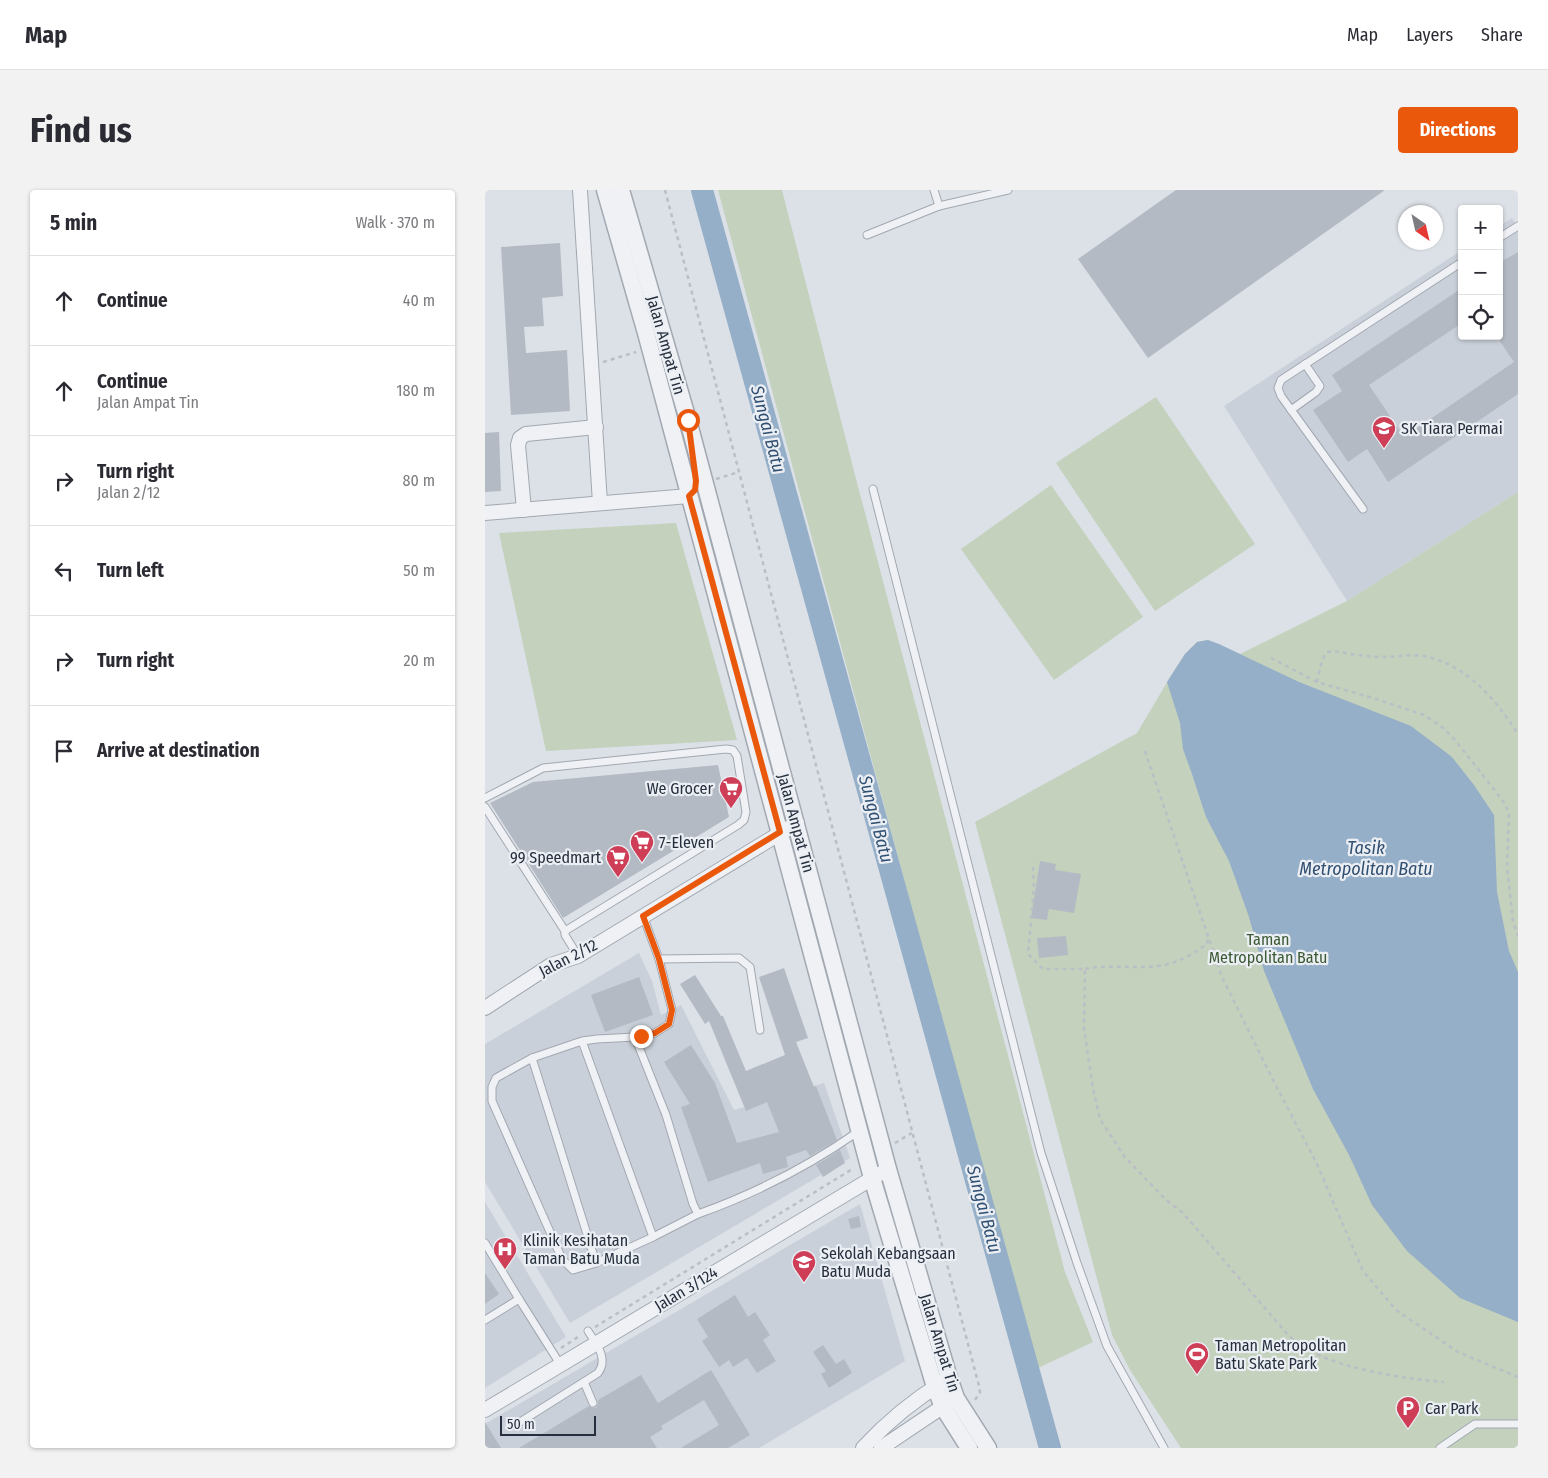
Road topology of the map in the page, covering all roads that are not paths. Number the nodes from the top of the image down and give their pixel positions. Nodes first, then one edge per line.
1 (580, 190) edge
2 (605, 190) edge
3 (621, 190) edge
4 (934, 190) edge
5 (1008, 190) edge
6 (939, 206) junction
7 (1518, 226) edge
8 (867, 235) dead end
9 (1503, 235) edge
10 (1458, 265) edge
11 (1305, 364) junction
12 (1291, 410) junction
13 (688, 420) junction
14 (596, 427) junction
15 (873, 489) dead end
16 (689, 496) junction
17 (600, 504) junction
18 (1363, 509) dead end
19 (524, 510) junction
20 (485, 513) edge
21 (485, 802) edge
22 (797, 823) junction
23 (780, 832) junction
24 (643, 916) junction
25 (565, 931) junction
26 (579, 956) junction
27 (659, 959) junction
28 (485, 1008) edge
29 (760, 1030) dead end
30 (635, 1037) junction
31 (582, 1041) junction
32 (532, 1058) junction
33 (859, 1131) junction
34 (888, 1169) junction
35 (872, 1178) junction
36 (698, 1214) junction
37 (653, 1237) junction
38 (485, 1244) edge
39 (596, 1263) junction
40 (519, 1299) junction
41 (485, 1320) edge
42 (592, 1337) junction
43 (557, 1358) junction
44 (949, 1378) junction
45 (584, 1382) junction
46 (935, 1387) junction
47 (593, 1402) dead end
48 (954, 1404) junction
49 (485, 1410) edge
50 (517, 1424) dead end
51 (1518, 1424) edge
52 (863, 1448) edge
53 (881, 1448) edge
54 (969, 1448) edge
55 (988, 1448) edge
56 (1164, 1448) edge
57 (1440, 1448) edge

1 - 14 street
2 - 16 street, Jalan Ampat Tin
3 - 13 street, Jalan Ampat Tin
4 - 6 lane
5 - 6 lane
6 - 8 lane
7 - 9 lane
10 - 11 lane
11 - 12 lane
11 - 12 lane
12 - 18 lane
13 - 16 street
13 - 22 street, Jalan Ampat Tin
14 - 17 street
14 - 19 street
15 - 56 lane
16 - 17 street
16 - 23 street, Jalan Ampat Tin
17 - 19 street
19 - 20 street
21 - 25 lane
21 - 25 lane
22 - 23 street, Jalan 2/12
22 - 34 street, Jalan Ampat Tin
23 - 24 street, Jalan 2/12
23 - 33 street, Jalan Ampat Tin
24 - 26 street, Jalan 2/12
24 - 27 lane
25 - 26 lane
26 - 28 street, Jalan 2/12
27 - 29 lane
27 - 30 lane
30 - 31 lane
30 - 36 lane
31 - 32 lane
31 - 37 lane
32 - 39 lane
32 - 39 lane
33 - 35 street, Jalan Ampat Tin
33 - 36 lane
34 - 35 street, Jalan 3/124
34 - 44 street, Jalan Ampat Tin
35 - 42 street, Jalan 3/124
35 - 46 street, Jalan Ampat Tin
36 - 37 lane
37 - 39 lane
38 - 40 lane
40 - 41 lane
40 - 43 lane
42 - 43 street, Jalan 3/124
42 - 45 lane
43 - 49 street, Jalan 3/124
44 - 46 street
44 - 48 street, Jalan Ampat Tin
45 - 47 lane
45 - 50 lane
46 - 48 street, Jalan Ampat Tin
46 - 52 street
48 - 53 street
48 - 54 street, Jalan Ampat Tin
48 - 55 street, Jalan Ampat Tin
51 - 57 lane

